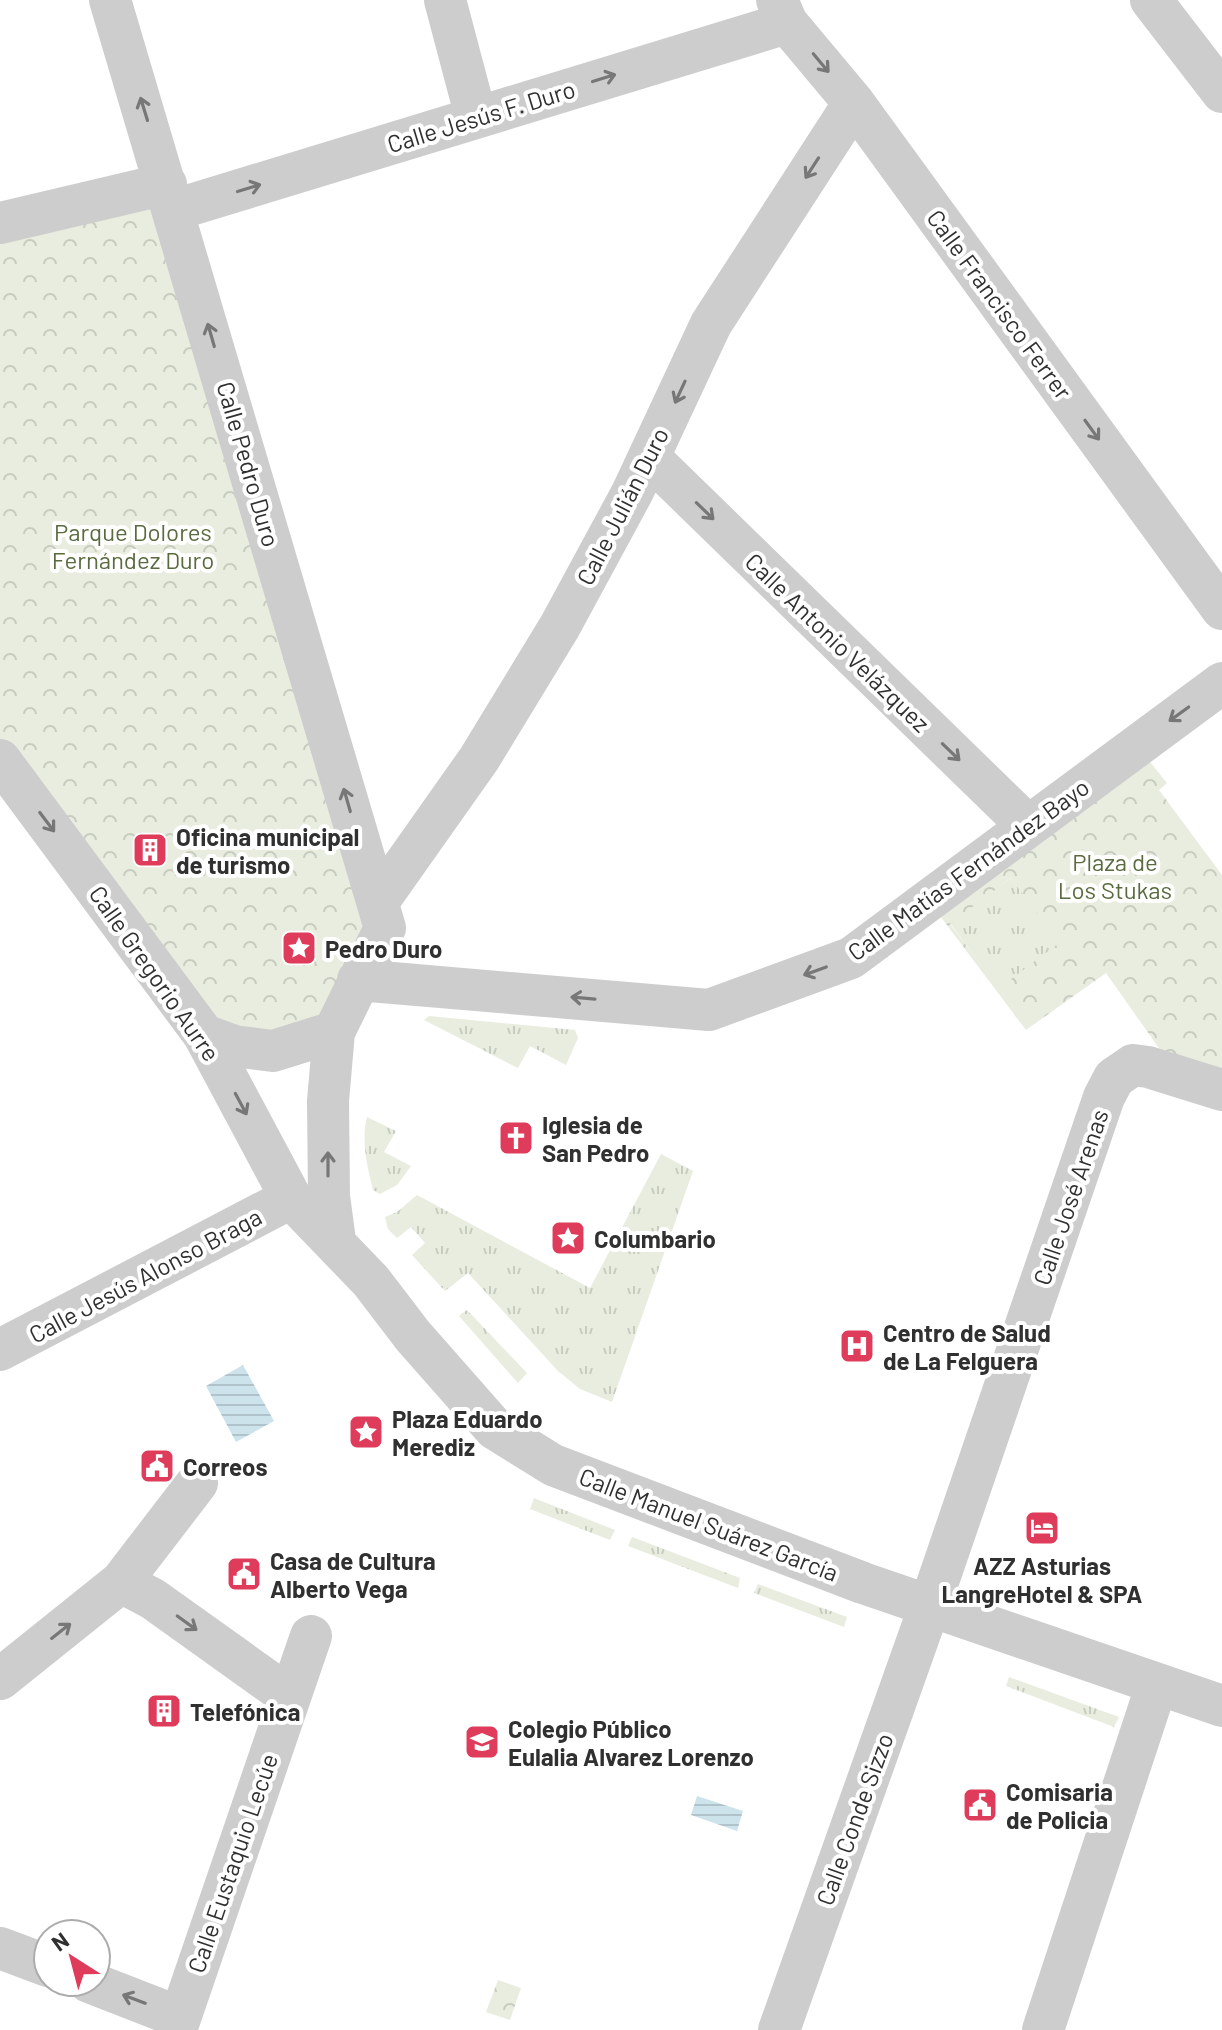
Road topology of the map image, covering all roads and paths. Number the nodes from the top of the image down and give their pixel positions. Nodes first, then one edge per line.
1 (110, 0) edge
2 (445, 0) edge
3 (1151, 0) edge
4 (782, 11) edge
5 (1222, 92) edge
6 (854, 103) junction
7 (476, 117) junction
8 (170, 197) junction
9 (0, 223) edge
10 (649, 457) junction
11 (1222, 609) edge
12 (1222, 683) edge
13 (0, 760) edge
14 (1028, 826) junction
15 (382, 915) junction
16 (358, 980) junction
17 (334, 1032) junction
18 (204, 1035) junction
19 (1222, 1090) edge
20 (291, 1198) junction
21 (335, 1241) junction
22 (0, 1350) edge
23 (197, 1483) dead end
24 (121, 1582) junction
25 (929, 1608) junction
26 (311, 1636) dead end
27 (0, 1679) edge
28 (1157, 1684) junction
29 (290, 1697) junction
30 (1222, 1706) edge
31 (0, 1948) edge
32 (32, 1960) edge
33 (112, 1993) edge
34 (177, 2023) edge
35 (779, 2030) edge
36 (1043, 2030) edge

8 -> 1 street, Calle Pedro Duro
2 - 7 street
3 - 5 street
4 -> 6 street, Calle Francisco Ferrer
7 -> 4 street, Calle Jesús F. Duro
6 -> 10 street, Calle Julián Duro
6 -> 11 street, Calle Francisco Ferrer
8 -> 7 street, Calle Jesús F. Duro
8 - 9 street, Calle Jesús F. Duro
15 -> 8 street, Calle Pedro Duro
10 -> 14 street, Calle Antonio Velázquez
10 - 15 street, Calle Julián Duro
12 -> 14 street, Calle Matías Fernández Bayo
13 -> 18 street, Calle Gregorio Aurre
14 -> 16 street, Calle Matías Fernández Bayo
15 - 16 street, Calle Julián Duro
16 - 17 street, Calle Julián Duro
17 - 18 street
21 -> 17 street, Calle Julián Duro
18 -> 20 street, Calle Gregorio Aurre
19 - 25 street, Calle José Arenas
20 - 21 street, Calle Manuel Suárez García
20 - 22 street, Calle Jesús Alonso Braga
21 - 25 street, Calle Manuel Suárez García
23 - 24 street
27 -> 24 street
24 -> 29 street
25 - 28 street, Calle Manuel Suárez García
25 - 35 street, Calle Conde Sizzo
26 - 29 street, Calle Eustaquio Lecúe
28 - 30 street, Calle Manuel Suárez García
28 - 36 street
29 - 34 street, Calle Eustaquio Lecúe
31 - 32 street
34 -> 33 street

